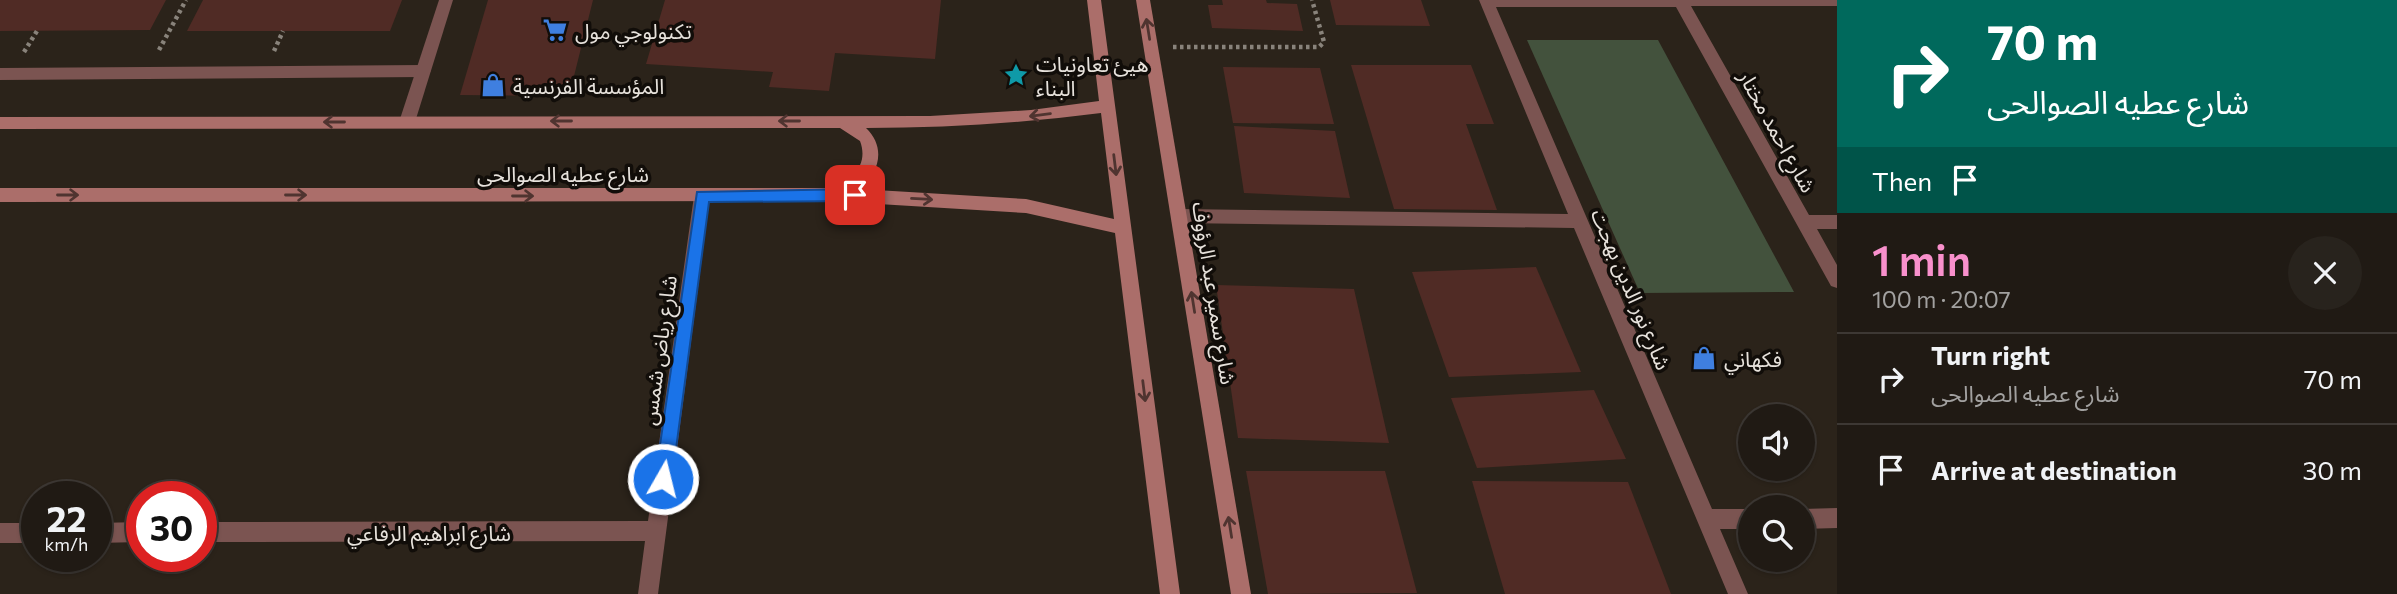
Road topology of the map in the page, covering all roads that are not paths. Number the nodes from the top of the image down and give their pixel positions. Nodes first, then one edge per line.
1 (446, 0) edge
2 (1094, 0) edge
3 (1143, 0) edge
4 (1487, 1) edge
5 (1837, 1) edge
6 (1681, 2) edge
7 (423, 71) junction
8 (0, 74) edge
9 (1108, 106) junction
10 (837, 121) junction
11 (407, 122) junction
12 (0, 123) edge
13 (829, 194) junction
14 (0, 195) edge
15 (702, 196) junction
16 (1179, 216) junction
17 (1578, 221) junction
18 (1805, 222) junction
19 (1837, 222) edge
20 (1124, 228) junction
21 (1837, 281) edge
22 (1706, 519) junction
23 (1738, 519) edge
24 (1815, 519) edge
25 (1837, 519) edge
26 (656, 531) junction
27 (217, 532) edge
28 (0, 533) edge
29 (21, 533) edge
30 (648, 594) edge
31 (1170, 594) edge
32 (1241, 594) edge
33 (1738, 594) edge

1 - 7 street
2 - 9 street
16 -> 3 street, شارع سمير عبد الرؤوف
4 - 6 street
4 - 17 street, شارع نور الدين بهجت
5 - 6 street
6 - 18 street, شارع احمد مختار
7 - 8 street
7 - 11 street
9 -> 10 street
9 -> 20 street
10 -> 11 street
10 - 13 street
11 -> 12 street
13 - 15 street, شارع عطيه الصوالحى
13 -> 20 street, شارع عطيه الصوالحى
14 -> 15 street, شارع عطيه الصوالحى
15 - 26 street, شارع رياض شمس
16 - 17 street
32 -> 16 street, شارع سمير عبد الرؤوف
17 - 22 street, شارع نور الدين بهجت
18 - 19 street
18 - 21 street, شارع احمد مختار
20 -> 31 street
22 - 23 street
22 - 33 street, شارع نور الدين بهجت
24 - 25 street
26 - 27 street, شارع ابراهيم الرفاعي
26 - 30 street, شارع رياض شمس
28 - 29 street

